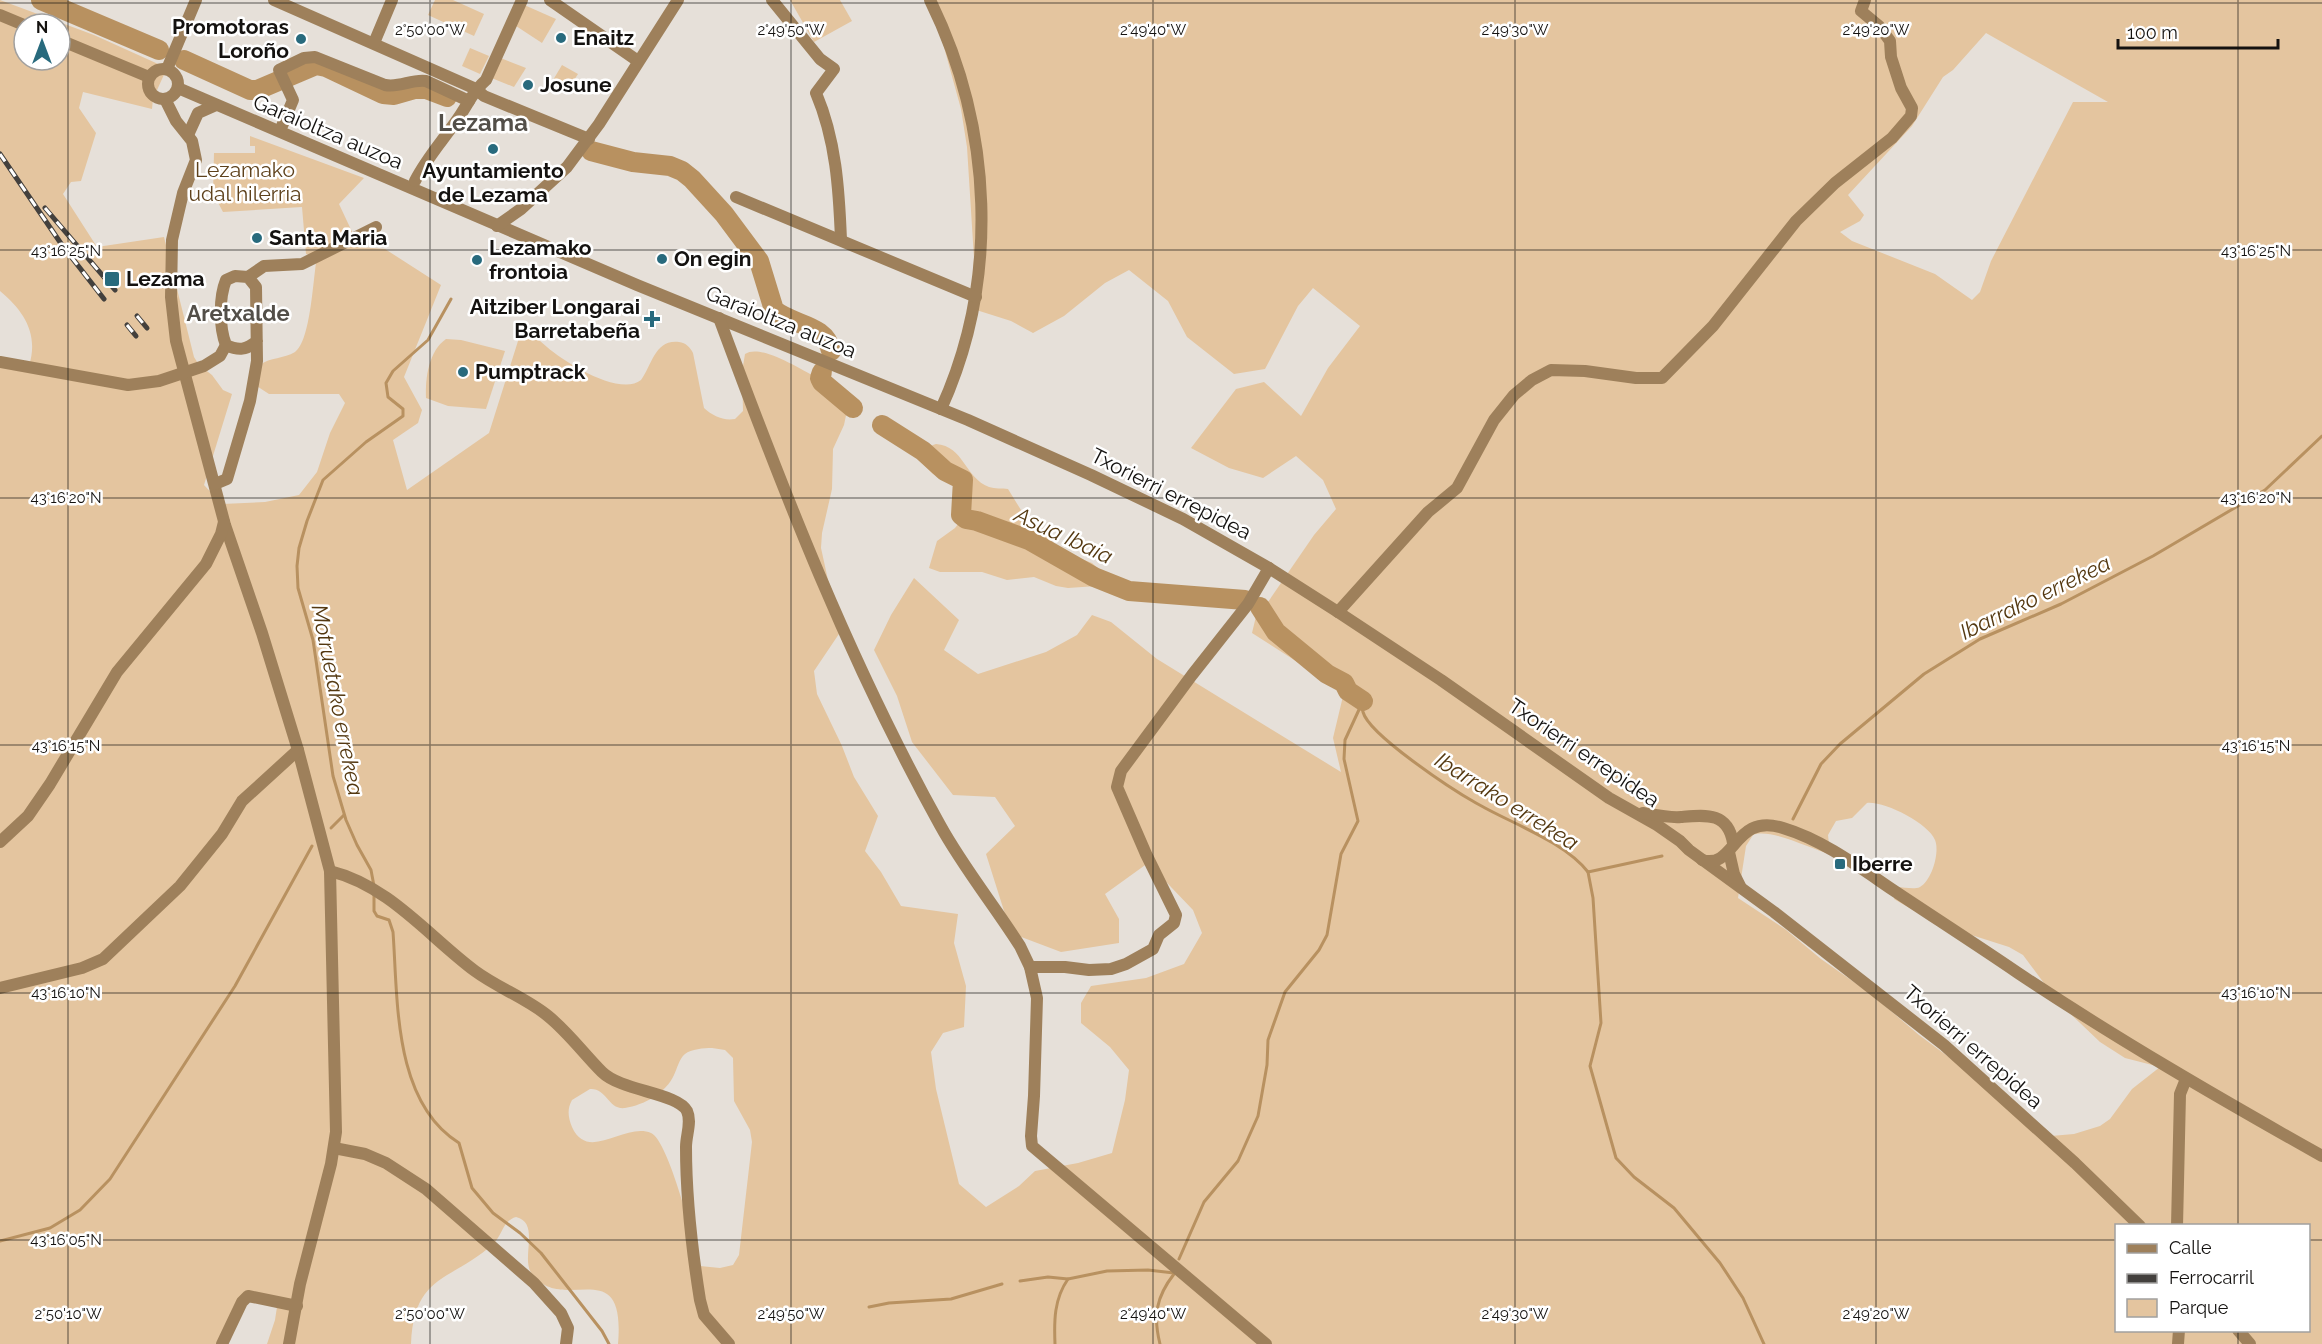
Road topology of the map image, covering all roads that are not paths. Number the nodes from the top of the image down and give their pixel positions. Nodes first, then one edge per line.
1 (196, 0) edge
2 (274, 0) edge
3 (392, 0) edge
4 (522, 0) edge
5 (678, 0) edge
6 (772, 0) edge
7 (930, 0) edge
8 (1865, 0) edge
9 (556, 2) edge
10 (374, 43) junction
11 (72, 44) edge
12 (638, 61) junction
13 (167, 69) junction
14 (149, 77) junction
15 (178, 88) junction
16 (476, 89) junction
17 (165, 99) junction
18 (469, 101) junction
19 (216, 105) junction
20 (282, 126) dead end
21 (188, 135) junction
22 (589, 139) junction
23 (416, 181) dead end
24 (736, 196) dead end
25 (497, 226) junction
26 (376, 227) dead end
27 (841, 240) junction
28 (248, 277) junction
29 (976, 297) junction
30 (719, 318) junction
31 (257, 341) junction
32 (226, 345) junction
33 (0, 362) edge
34 (184, 372) junction
35 (941, 409) junction
36 (215, 484) junction
37 (224, 521) junction
38 (1269, 568) junction
39 (1338, 612) junction
40 (298, 750) junction
41 (1630, 810) junction
42 (1683, 818) junction
43 (1680, 841) junction
44 (0, 842) edge
45 (1731, 847) junction
46 (1700, 859) junction
47 (330, 871) junction
48 (1741, 887) junction
49 (1030, 967) junction
50 (0, 988) edge
51 (2186, 1078) junction
52 (334, 1148) junction
53 (2322, 1156) edge
54 (2138, 1224) edge
55 (2177, 1224) edge
56 (297, 1306) junction
57 (2240, 1332) edge
58 (222, 1344) edge
59 (289, 1344) edge
60 (566, 1344) edge
61 (729, 1344) edge
62 (1266, 1344) edge
63 (2250, 1344) edge

1 - 13 street
2 - 10 street
3 - 10 street
4 - 16 street
5 - 12 street
6 - 27 street
7 - 29 street
8 - 39 street
9 - 12 street
10 - 16 street
11 - 14 street
12 - 22 street
13 - 14 street
13 - 15 street
14 - 17 street
15 - 17 street
15 - 19 street, Garaioltza auzoa
16 - 18 street
16 - 22 street
17 - 21 street
18 - 20 street
18 - 23 street
19 - 21 street
19 - 25 street, Garaioltza auzoa
21 - 34 street
22 - 25 street
24 - 27 street
25 - 30 street, Garaioltza auzoa
26 - 28 street
27 - 29 street
28 - 31 street
28 - 32 street
29 - 35 street
30 - 35 street, Garaioltza auzoa
30 - 49 street
31 - 32 street
31 - 36 street
32 - 34 street
33 - 34 street
34 - 36 street
35 - 38 street, Txorierri errepidea
36 - 37 street
37 - 40 street
37 - 44 street
38 - 39 street, Txorierri errepidea
38 - 49 street
39 - 41 street, Txorierri errepidea
40 - 47 street
40 - 50 street
41 - 42 street
41 - 43 street, Txorierri errepidea
42 - 43 street
42 - 45 street
43 - 46 street, Txorierri errepidea
45 - 46 street
45 - 48 street
45 - 51 street
46 - 48 street, Txorierri errepidea
47 - 52 street
47 - 61 street
48 - 54 street, Txorierri errepidea
49 - 62 street
51 - 53 street
51 - 55 street
52 - 56 street
52 - 60 street
56 - 58 street
56 - 59 street
57 - 63 street

